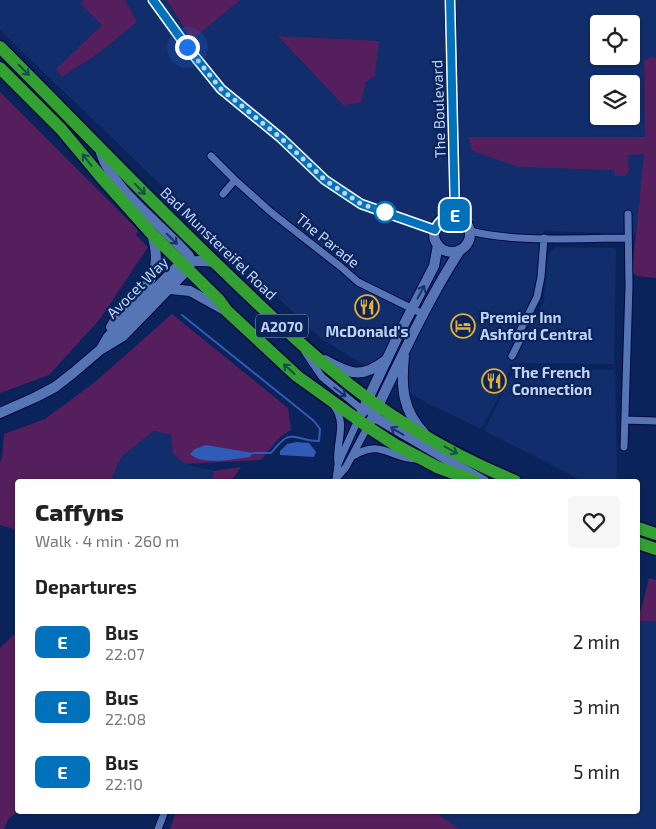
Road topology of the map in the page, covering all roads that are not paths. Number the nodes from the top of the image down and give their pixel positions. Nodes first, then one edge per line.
1 (153, 0) edge
2 (450, 0) edge
3 (0, 47) edge
4 (0, 68) edge
5 (99, 147) junction
6 (211, 156) dead end
7 (235, 180) junction
8 (223, 194) dead end
9 (628, 214) dead end
10 (455, 216) junction
11 (435, 230) junction
12 (470, 231) junction
13 (152, 234) junction
14 (544, 238) junction
15 (628, 238) junction
16 (438, 245) junction
17 (460, 250) junction
18 (214, 262) junction
19 (187, 265) junction
20 (170, 289) junction
21 (412, 309) junction
22 (227, 311) junction
23 (422, 314) junction
24 (108, 337) junction
25 (299, 342) junction
26 (405, 347) junction
27 (100, 350) junction
28 (309, 351) junction
29 (512, 356) dead end
30 (387, 360) junction
31 (328, 398) junction
32 (374, 406) junction
33 (0, 413) edge
34 (363, 419) junction
35 (625, 420) junction
36 (656, 421) edge
37 (426, 436) junction
38 (624, 447) dead end
39 (352, 456) junction
40 (422, 459) junction
41 (338, 464) junction
42 (335, 479) edge
43 (336, 479) edge
44 (470, 479) edge
45 (481, 479) edge
46 (511, 479) edge
47 (640, 529) edge
48 (656, 534) edge
49 (640, 544) edge
50 (656, 549) edge
51 (164, 814) edge
52 (158, 829) edge

1 - 11 street
2 - 10 street, The Boulevard
3 -> 5 highway, Bad Munstereifel Road / A2070
13 -> 4 highway, A2070
5 -> 18 highway, Bad Munstereifel Road / A2070
5 -> 19 street, Avocet Way
6 - 7 street, The Parade
7 - 8 street
7 - 21 street, The Parade
9 - 15 street
10 - 11 street
10 - 12 street
11 - 16 street
12 - 14 street
12 - 17 street
13 - 19 highway, A2070
13 - 24 street, Avocet Way
14 - 15 street
14 - 29 street
15 - 35 street
16 - 17 street
21 -> 16 street
17 - 23 street
18 - 19 street, Avocet Way
18 - 25 highway, Bad Munstereifel Road / A2070
19 - 20 street, Avocet Way
19 - 22 highway, A2070
19 - 24 street, Avocet Way
20 - 22 street, Avocet Way
20 - 27 street, Avocet Way
21 - 23 street, The Parade
21 - 30 street
31 -> 22 highway, A2070
23 - 26 street
24 - 27 street, Avocet Way
25 - 28 highway, Bad Munstereifel Road / A2070
25 -> 34 street
26 - 32 street
26 - 37 street
27 - 33 street, Avocet Way
28 - 30 street
28 - 32 highway, Bad Munstereifel Road / A2070
30 - 32 street
31 - 34 highway, A2070
31 - 41 street
32 - 34 street
32 - 34 street
32 - 37 highway, Bad Munstereifel Road / A2070
45 -> 32 street
34 - 39 street
34 - 40 highway, A2070
34 - 41 street
35 - 36 street
35 - 38 street
37 -> 46 highway, Bad Munstereifel Road / A2070
39 - 40 street
39 - 43 street
40 - 44 highway, A2070
41 - 42 street
47 - 48 highway
49 - 50 highway
51 - 52 street

